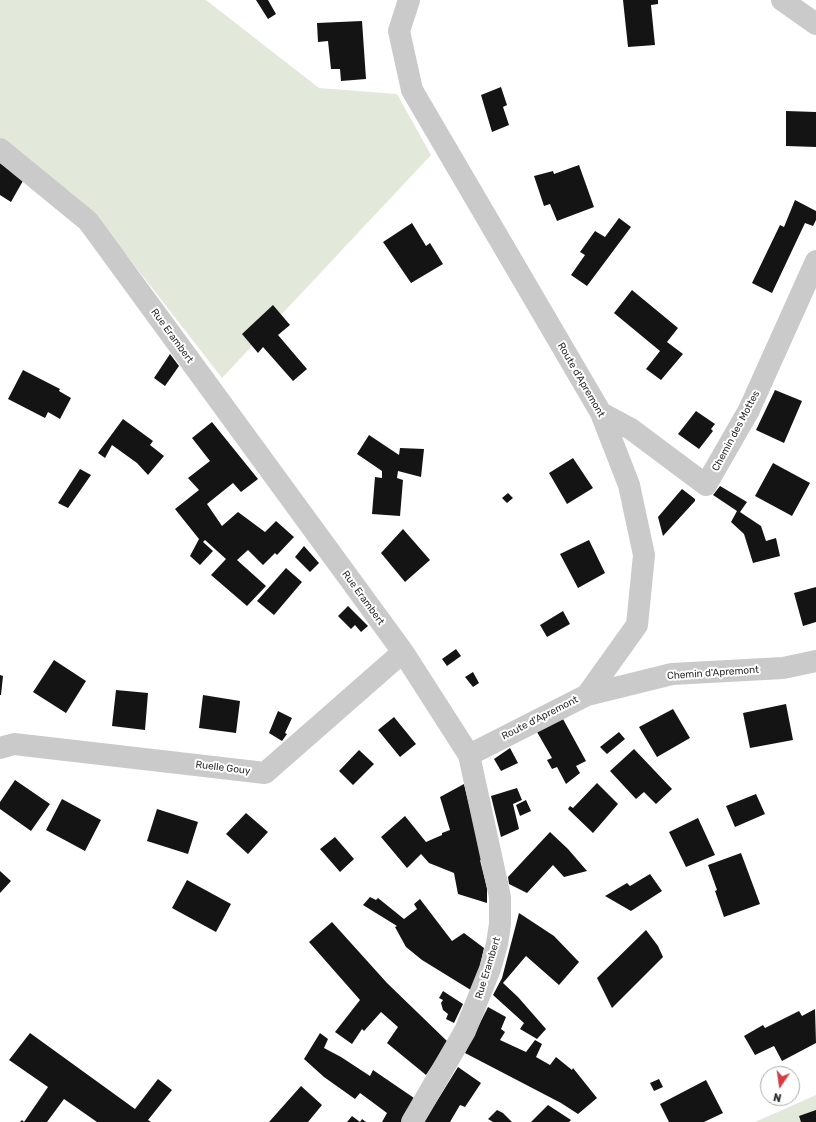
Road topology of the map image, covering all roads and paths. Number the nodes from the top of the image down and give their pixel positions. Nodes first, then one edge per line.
1 (409, 0) edge
2 (782, 0) edge
3 (816, 24) edge
4 (0, 149) edge
5 (816, 260) edge
6 (601, 414) junction
7 (403, 652) junction
8 (816, 660) edge
9 (588, 695) junction
10 (0, 748) edge
11 (469, 755) junction
12 (412, 1122) edge

1 - 6 street, Route d'Apremont
2 - 3 street
4 - 7 street, Rue Erambert
5 - 6 street, Chemin des Mottes
6 - 9 street, Route d'Apremont
7 - 10 street, Ruelle Gouy
7 - 11 street, Rue Erambert
8 - 9 street, Chemin d'Apremont
9 - 11 street, Route d'Apremont
11 - 12 street, Rue Erambert

